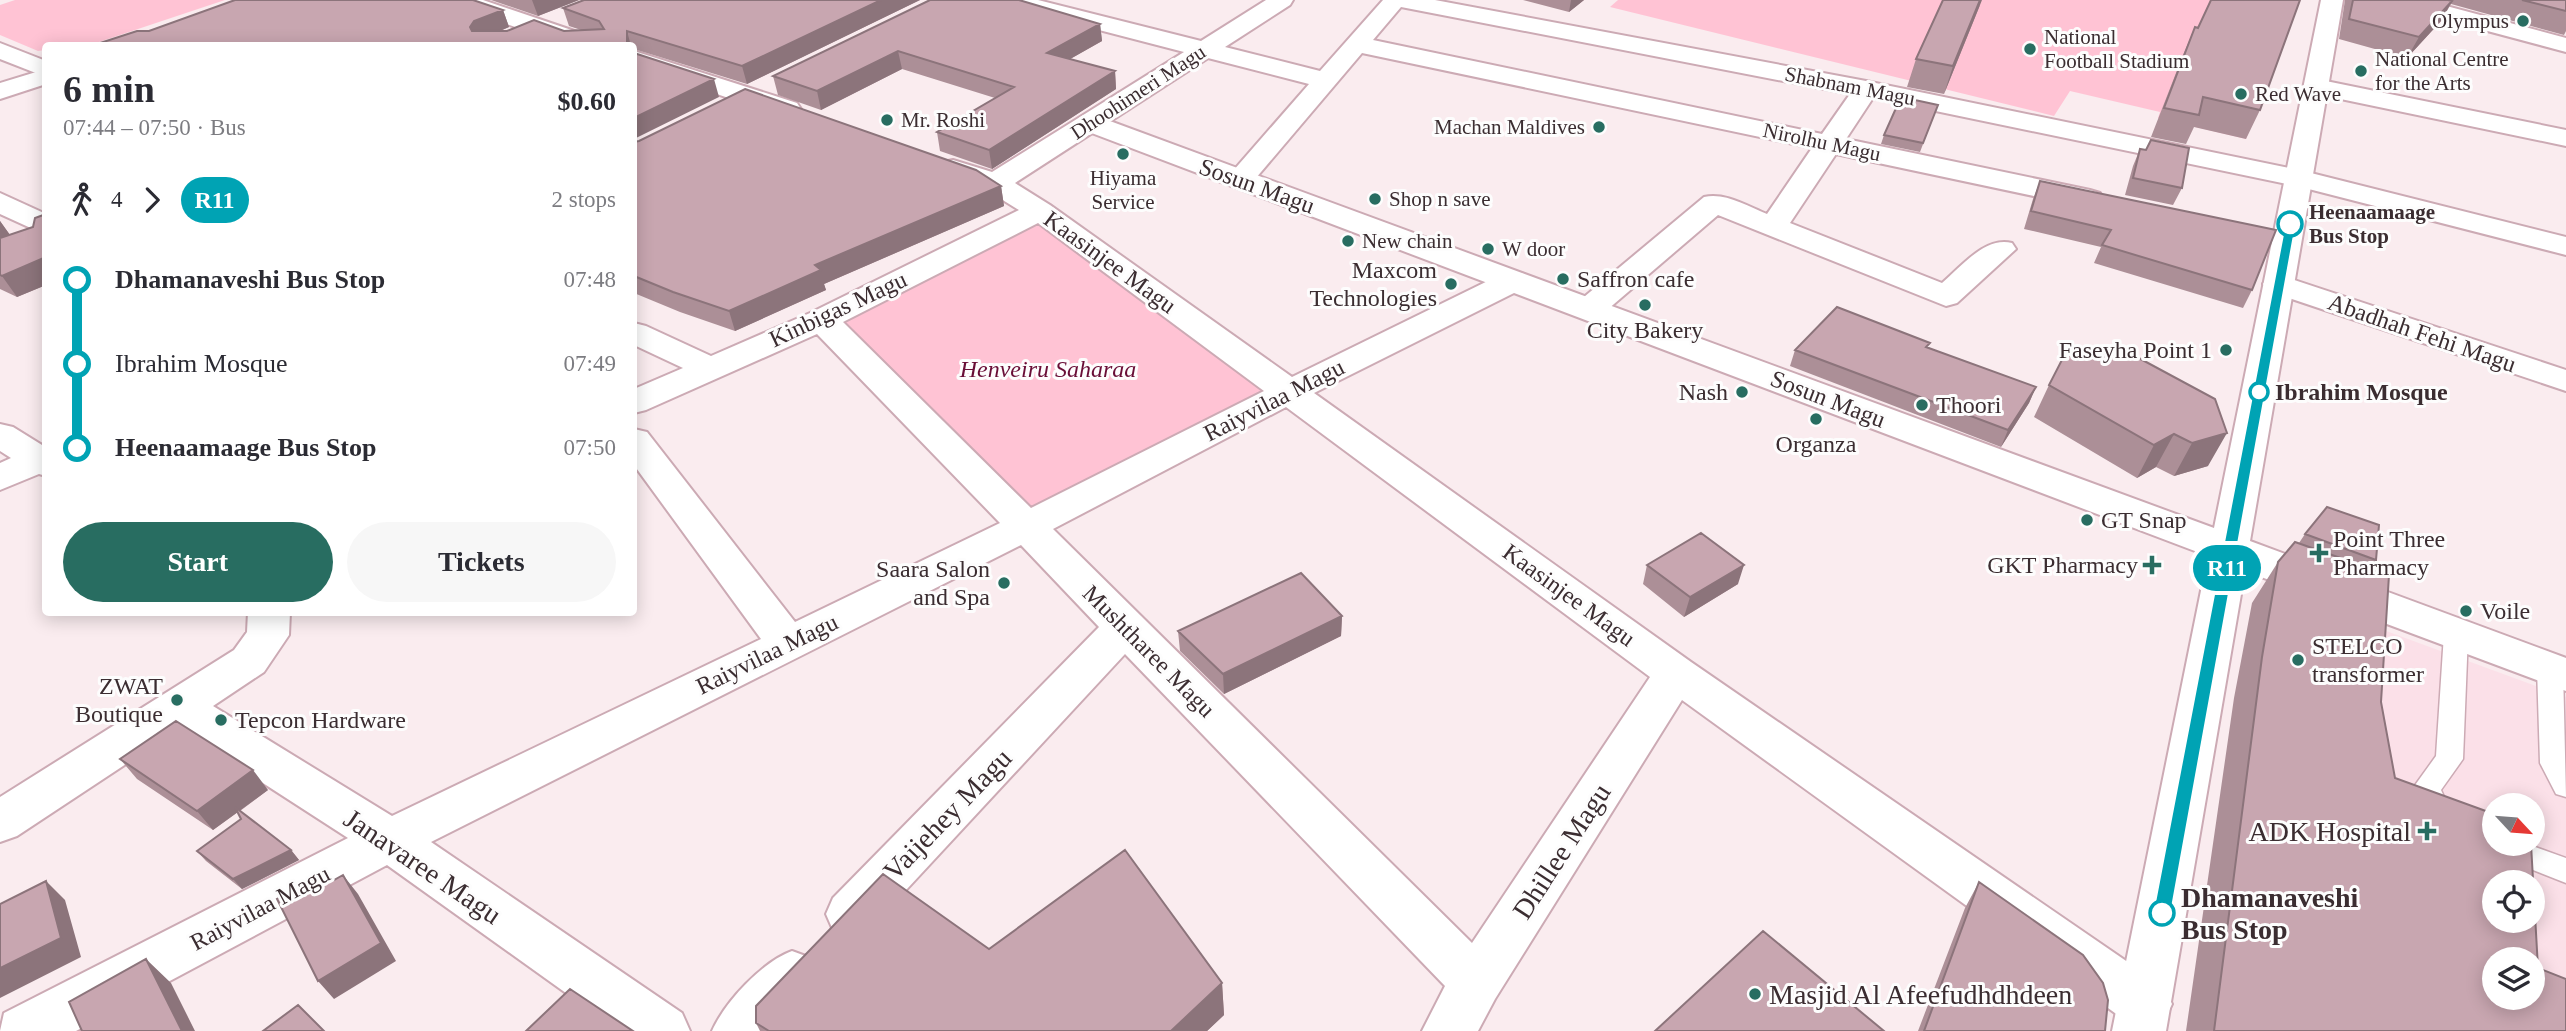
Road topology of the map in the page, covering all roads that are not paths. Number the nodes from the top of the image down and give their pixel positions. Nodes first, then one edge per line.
1 (460, 0) edge
2 (1011, 0) edge
3 (1282, 0) edge
4 (1397, 0) edge
5 (2332, 0) edge
6 (2398, 0) edge
7 (571, 13) edge
8 (537, 27) junction
9 (502, 41) edge
10 (583, 42) edge
11 (1356, 44) junction
12 (2566, 45) edge
13 (0, 50) edge
14 (1204, 50) junction
15 (637, 59) edge
16 (42, 68) edge
17 (42, 76) edge
18 (1325, 80) junction
19 (772, 83) dead end
20 (2316, 88) junction
21 (1866, 89) junction
22 (0, 91) edge
23 (747, 95) junction
24 (713, 112) edge
25 (812, 118) edge
26 (1090, 123) junction
27 (2566, 138) edge
28 (1830, 144) junction
29 (930, 160) edge
30 (2299, 178) junction
31 (1240, 179) junction
32 (995, 183) junction
33 (0, 202) edge
34 (2112, 204) edge
35 (1040, 211) junction
36 (1773, 226) junction
37 (38, 234) edge
38 (2566, 246) edge
39 (2001, 249) dead end
40 (1513, 281) junction
41 (2279, 284) junction
42 (1590, 309) junction
43 (822, 320) junction
44 (637, 334) edge
45 (710, 368) junction
46 (2566, 381) edge
47 (1290, 391) junction
48 (637, 401) edge
49 (0, 435) edge
50 (637, 444) edge
51 (42, 459) edge
52 (42, 460) edge
53 (0, 478) edge
54 (1026, 527) junction
55 (2230, 549) junction
56 (270, 616) edge
57 (1125, 627) junction
58 (2456, 634) junction
59 (788, 644) junction
60 (2558, 672) edge
61 (1676, 673) junction
62 (179, 707) junction
63 (2566, 786) edge
64 (0, 822) edge
65 (2482, 838) edge
66 (390, 840) junction
67 (2527, 856) edge
68 (2566, 871) edge
69 (1476, 982) junction
70 (2142, 1018) edge
71 (23, 1031) edge
72 (663, 1031) edge
73 (738, 1031) edge
74 (1449, 1031) edge

1 - 8 street
2 - 14 street
3 - 14 street, Dhoohimeri Magu
4 - 11 street
4 - 21 street, Shabnam Magu
5 - 20 street
6 - 12 street
7 - 8 street
8 - 9 street
8 - 10 street
11 - 18 street
11 - 28 street, Nirolhu Magu
13 - 16 street
14 - 18 street
14 - 26 street, Dhoohimeri Magu
15 - 23 street
17 - 22 street
18 - 31 street
19 - 23 street
20 - 27 street
20 - 30 street
21 - 28 street
21 - 30 street, Shabnam Magu
23 - 24 street
23 - 25 street
26 - 31 street, Sosun Magu
26 - 32 street, Dhoohimeri Magu
28 - 34 street, Nirolhu Magu
28 - 36 street
29 - 32 street, Kaasinjee Magu
30 - 38 street, Shabnam Magu
30 - 41 street
31 - 40 street, Sosun Magu
32 - 35 street, Kaasinjee Magu
33 - 37 street
35 - 43 street, Kinbigas Magu
35 - 47 street, Kaasinjee Magu
36 - 39 street
36 - 42 street
40 - 42 street, Sosun Magu
40 - 47 street, Raiyvilaa Magu
41 - 46 street, Abadhah Fehi Magu
41 - 55 street
42 - 55 street, Sosun Magu
43 - 45 street, Kinbigas Magu
43 - 54 street, Mushtharee Magu
44 - 45 street
45 - 48 street, Kinbigas Magu
47 - 54 street, Raiyvilaa Magu
47 - 61 street, Kaasinjee Magu
49 - 51 street
50 - 59 street
52 - 53 street
54 - 57 street, Mushtharee Magu
54 - 59 street, Raiyvilaa Magu
55 - 58 street, Sosun Magu
55 - 70 street
56 - 62 street
57 - 69 street, Mushtharee Magu
57 - 73 street, Vaijehey Magu
58 - 60 street, Sosun Magu
58 - 65 lane
59 - 66 street, Raiyvilaa Magu
60 - 63 lane
61 - 69 street, Dhillee Magu
61 - 70 street, Kaasinjee Magu
62 - 64 street
62 - 66 street, Janavaree Magu
66 - 71 street, Raiyvilaa Magu
66 - 72 street, Janavaree Magu
67 - 68 lane
69 - 74 street, Dhillee Magu

